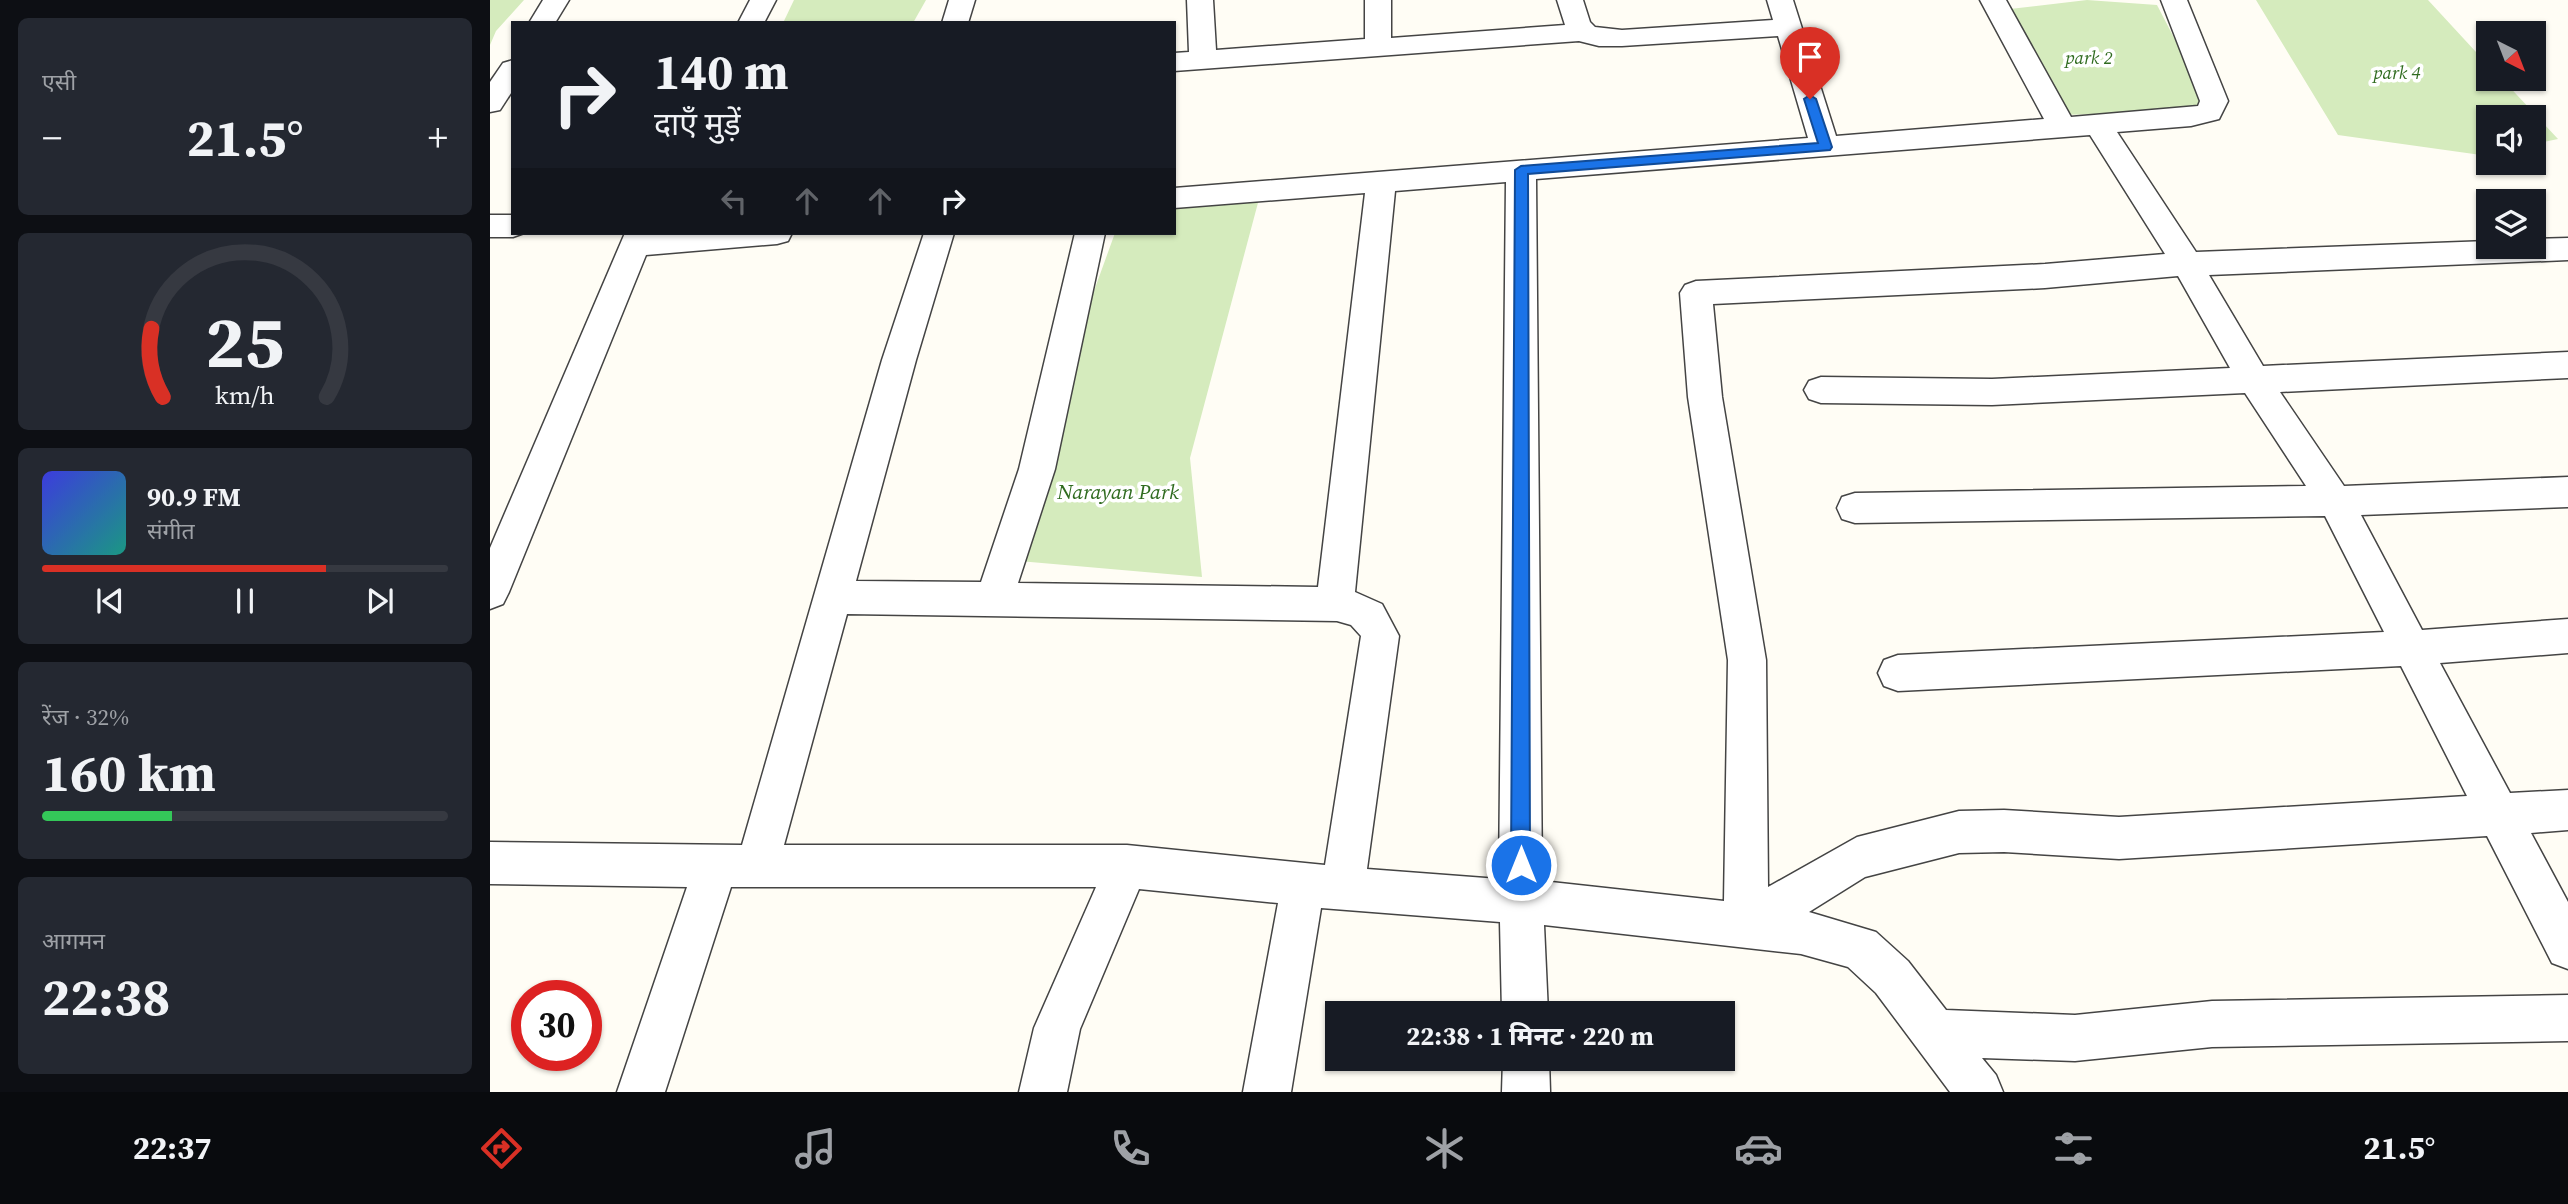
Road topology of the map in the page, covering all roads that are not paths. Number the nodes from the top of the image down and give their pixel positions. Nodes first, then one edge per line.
1 (556, 0) edge
2 (763, 0) edge
3 (962, 0) edge
4 (1200, 0) edge
5 (1378, 0) edge
6 (1570, 0) edge
7 (1780, 0) edge
8 (1993, 0) edge
9 (2174, 0) edge
10 (543, 21) edge
11 (752, 21) edge
12 (956, 21) edge
13 (1788, 27) junction
14 (1582, 32) junction
15 (1378, 48) junction
16 (1203, 60) junction
17 (1176, 62) edge
18 (511, 72) edge
19 (492, 96) edge
20 (2081, 126) junction
21 (1825, 147) junction
22 (1521, 170) junction
23 (1381, 181) junction
24 (1176, 198) edge
25 (490, 226) edge
26 (511, 226) edge
27 (730, 235) edge
28 (938, 235) edge
29 (1090, 235) edge
30 (637, 239) edge
31 (2568, 248) edge
32 (2187, 264) junction
33 (2568, 365) edge
34 (2253, 378) junction
35 (1821, 390) dead end
36 (2568, 492) edge
37 (2335, 501) junction
38 (1855, 508) dead end
39 (490, 592) edge
40 (831, 597) junction
41 (994, 600) junction
42 (1337, 604) junction
43 (2568, 635) edge
44 (2410, 648) junction
45 (1898, 673) dead end
46 (2568, 810) edge
47 (2498, 816) junction
48 (490, 863) edge
49 (736, 866) junction
50 (1127, 866) junction
51 (1323, 886) junction
52 (1523, 902) junction
53 (1746, 925) junction
54 (2568, 947) edge
55 (1525, 1001) edge
56 (2568, 1018) edge
57 (1934, 1033) junction
58 (1525, 1071) edge
59 (641, 1092) edge
60 (1043, 1092) edge
61 (1267, 1092) edge
62 (1526, 1092) edge
63 (1979, 1092) edge

1 - 10 street
2 - 11 street
3 - 12 street
4 - 16 street
5 - 15 street
6 - 14 street
7 - 13 street
8 - 20 street
9 - 20 street
13 - 14 street
13 - 21 street
14 - 15 street
15 - 16 street
16 - 17 street
18 - 19 street
20 - 21 street
20 - 32 street
21 - 22 street
22 - 23 street
22 - 52 street
23 - 24 street
23 - 42 street
25 - 26 street
27 - 30 street
28 - 40 street
29 - 41 street
30 - 39 street
31 - 32 street
32 - 34 street
32 - 53 street
33 - 34 street
34 - 35 street
34 - 37 street
36 - 37 street
37 - 38 street
37 - 44 street
40 - 41 street
40 - 49 street
41 - 42 street
42 - 51 street
43 - 44 street
44 - 45 street
44 - 47 street
46 - 47 street
47 - 53 street
47 - 54 street
48 - 49 street
49 - 50 street
49 - 59 street
50 - 51 street
50 - 60 street
51 - 52 street
51 - 61 street
52 - 53 street
52 - 55 street
53 - 57 street
56 - 57 street
57 - 63 street
58 - 62 street

